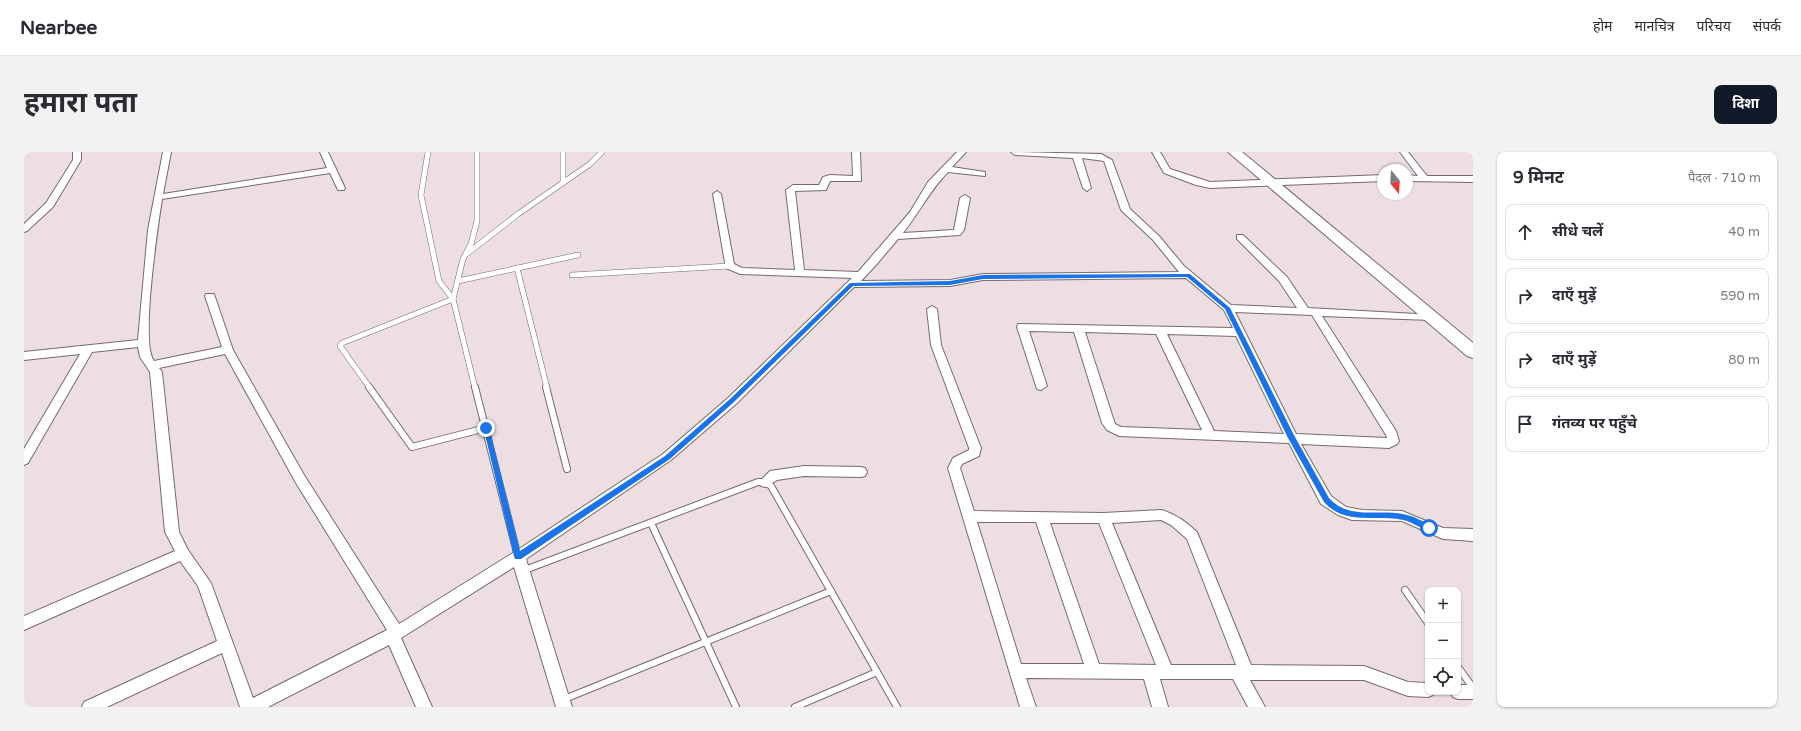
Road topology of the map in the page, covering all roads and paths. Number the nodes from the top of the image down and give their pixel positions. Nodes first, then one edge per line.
1 (77, 152) edge
2 (167, 152) edge
3 (324, 152) edge
4 (428, 152) edge
5 (477, 152) edge
6 (563, 152) edge
7 (602, 152) edge
8 (856, 152) edge
9 (962, 152) edge
10 (1015, 152) edge
11 (1234, 152) edge
12 (1404, 152) edge
13 (1046, 153) edge
14 (1156, 153) dead end
15 (1077, 156) junction
16 (945, 169) junction
17 (333, 170) junction
18 (982, 174) dead end
19 (1377, 178) edge
20 (1413, 178) edge
21 (1424, 178) junction
22 (1473, 178) edge
23 (562, 183) junction
24 (1271, 183) junction
25 (341, 188) dead end
26 (1087, 188) dead end
27 (717, 194) dead end
28 (158, 197) junction
29 (965, 198) dead end
30 (24, 229) edge
31 (895, 236) junction
32 (1240, 236) dead end
33 (578, 255) dead end
34 (465, 256) junction
35 (729, 266) junction
36 (517, 268) junction
37 (800, 274) junction
38 (572, 275) dead end
39 (861, 275) junction
40 (1188, 275) junction
41 (458, 281) junction
42 (852, 284) junction
43 (210, 296) dead end
44 (453, 299) junction
45 (1228, 308) junction
46 (932, 309) dead end
47 (1310, 312) junction
48 (1432, 317) junction
49 (1078, 328) junction
50 (1160, 330) junction
51 (1240, 332) junction
52 (143, 343) junction
53 (88, 350) junction
54 (228, 350) junction
55 (1473, 352) edge
56 (24, 356) edge
57 (153, 366) junction
58 (1041, 386) dead end
59 (486, 428) junction
60 (1210, 434) junction
61 (1292, 438) junction
62 (24, 460) edge
63 (567, 469) dead end
64 (860, 472) dead end
65 (765, 482) junction
66 (970, 516) junction
67 (1041, 517) junction
68 (1103, 518) junction
69 (650, 523) junction
70 (1473, 535) edge
71 (183, 554) junction
72 (518, 556) junction
73 (522, 571) junction
74 (1405, 590) dead end
75 (831, 591) junction
76 (24, 623) edge
77 (1427, 623) edge
78 (395, 634) junction
79 (705, 642) junction
80 (226, 644) junction
81 (1016, 671) junction
82 (1094, 671) junction
83 (1461, 671) edge
84 (877, 672) junction
85 (1150, 672) junction
86 (1167, 672) junction
87 (1241, 672) junction
88 (1473, 688) edge
89 (1425, 690) edge
90 (1461, 692) edge
91 (1473, 692) edge
92 (563, 703) edge
93 (90, 707) edge
94 (248, 707) edge
95 (252, 707) edge
96 (424, 707) edge
97 (736, 707) edge
98 (796, 707) edge
99 (897, 707) edge
100 (1028, 707) edge
101 (1160, 707) edge
102 (1256, 707) edge

1 - 30 street
2 - 28 street
3 - 17 street
4 - 44 lane
5 - 34 lane
6 - 23 lane
7 - 23 lane
8 - 37 street
9 - 16 street
10 - 13 street
11 - 24 street
12 - 21 street
13 - 15 street
14 - 24 street
15 - 26 street
15 - 40 street
16 - 18 street
16 - 31 street
17 - 25 street
17 - 28 street
19 - 24 street
20 - 21 street
21 - 22 street
23 - 34 lane
24 - 48 street
27 - 35 street
28 - 52 street
29 - 31 street
31 - 39 street
32 - 47 street
33 - 36 lane
34 - 41 lane
35 - 37 street
35 - 38 lane
36 - 41 lane
36 - 63 lane
37 - 39 street
39 - 42 street
40 - 42 street
40 - 45 street
41 - 44 lane
42 - 72 street
43 - 54 street
44 - 59 lane
44 - 59 lane
45 - 47 street
45 - 51 street
46 - 66 street
47 - 48 street
47 - 61 street
48 - 55 street
49 - 50 street
49 - 58 street
49 - 60 street
50 - 51 street
50 - 60 street
51 - 61 street
52 - 53 street
52 - 57 street
53 - 56 street
53 - 62 street
54 - 57 street
54 - 78 street
57 - 71 street
59 - 72 lane
60 - 61 street
61 - 70 street
64 - 65 street
65 - 69 lane
65 - 75 lane
66 - 67 street
66 - 81 street
67 - 68 street
67 - 82 street
68 - 86 street
68 - 87 street
69 - 73 lane
69 - 79 lane
71 - 76 street
71 - 80 street
72 - 73 street
72 - 78 street
73 - 92 street
74 - 77 lane
75 - 79 lane
75 - 84 lane
78 - 95 street
78 - 96 street
79 - 92 lane
79 - 97 lane
80 - 93 street
80 - 94 street
81 - 82 street
81 - 100 street
82 - 85 street
83 - 88 lane
84 - 98 lane
84 - 99 lane
85 - 86 street
85 - 101 street
86 - 87 street
87 - 89 street
87 - 102 street
90 - 91 street

